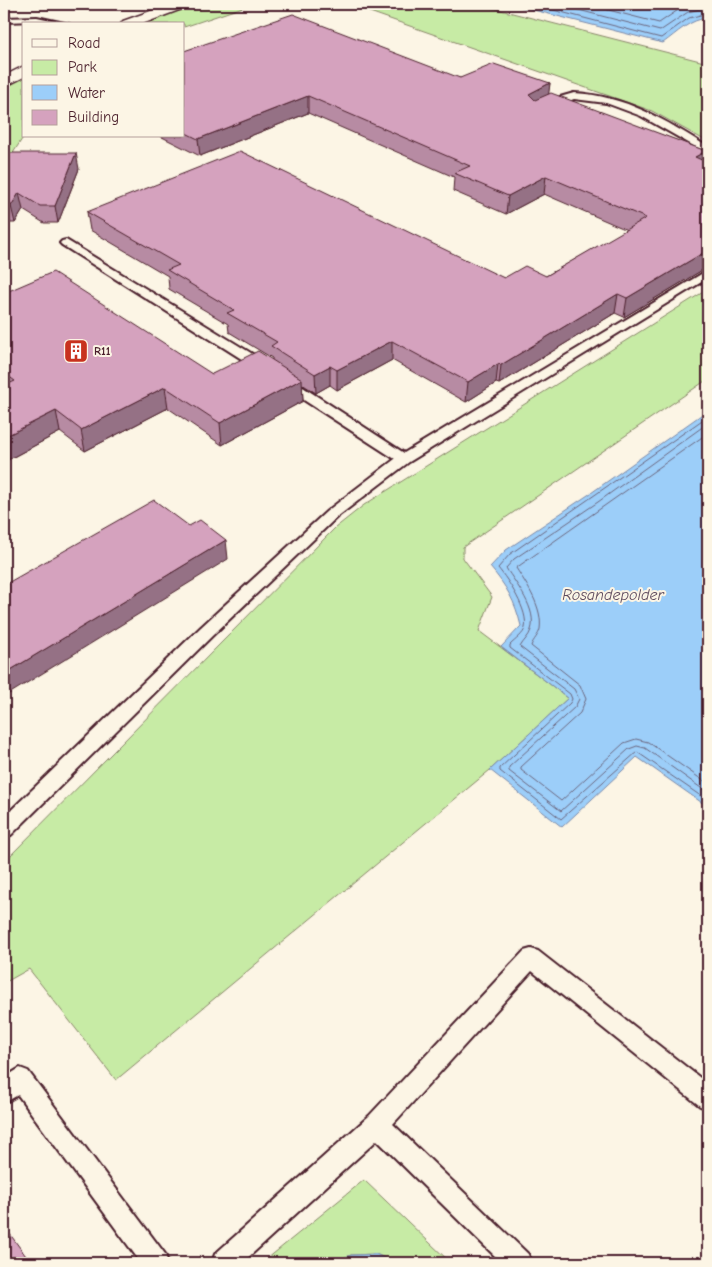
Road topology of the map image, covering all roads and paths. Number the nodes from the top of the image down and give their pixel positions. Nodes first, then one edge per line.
1 (182, 4) edge
2 (11, 12) dead end
3 (26, 18) junction
4 (4, 20) edge
5 (51, 22) edge
6 (133, 22) edge
7 (22, 71) edge
8 (4, 82) edge
9 (534, 112) edge
10 (708, 151) edge
11 (66, 243) dead end
12 (708, 273) edge
13 (404, 458) junction
14 (4, 829) edge
15 (4, 1092) edge
16 (708, 1098) edge
17 (377, 1124) junction
18 (156, 1263) edge
19 (224, 1263) edge
20 (519, 1263) edge

1 - 6 street
2 - 3 lane
3 - 4 lane
3 - 5 lane
7 - 8 street
9 - 10 lane
11 - 13 lane
12 - 13 lane
13 - 14 lane
15 - 18 lane
16 - 17 lane
17 - 19 lane
17 - 20 lane

